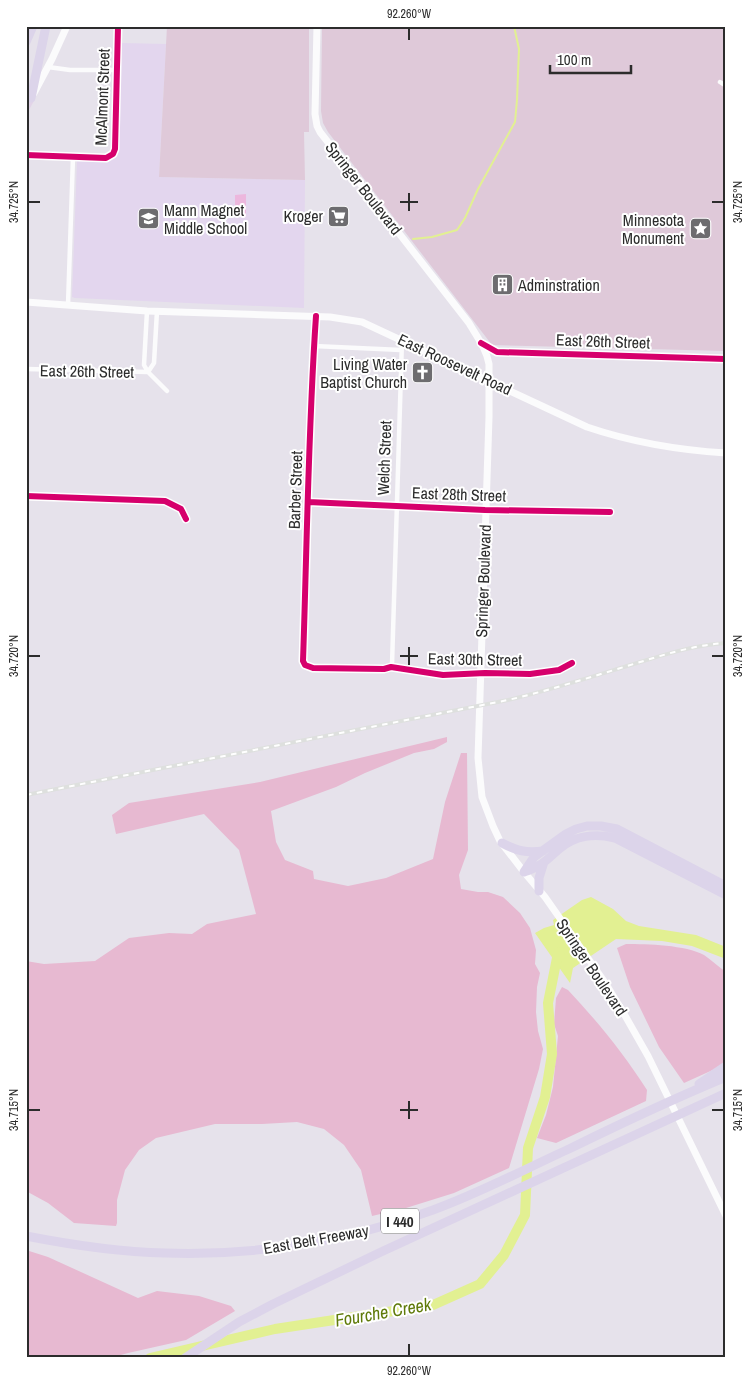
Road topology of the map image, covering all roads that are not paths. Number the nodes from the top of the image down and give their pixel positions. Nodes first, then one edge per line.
1 (33, 26) edge
2 (46, 26) edge
3 (67, 26) edge
4 (118, 26) edge
5 (317, 26) edge
6 (26, 42) edge
7 (48, 67) junction
8 (118, 70) junction
9 (720, 82) dead end
10 (726, 86) edge
11 (31, 98) junction
12 (26, 107) edge
13 (26, 155) edge
14 (71, 157) junction
15 (26, 302) edge
16 (68, 305) junction
17 (147, 311) junction
18 (157, 311) junction
19 (316, 316) junction
20 (402, 339) junction
21 (482, 343) junction
22 (314, 346) junction
23 (402, 350) junction
24 (726, 358) edge
25 (26, 369) edge
26 (148, 372) junction
27 (489, 380) junction
28 (167, 391) dead end
29 (726, 453) edge
30 (26, 496) edge
31 (308, 502) junction
32 (396, 506) junction
33 (485, 510) junction
34 (610, 512) dead end
35 (186, 519) dead end
36 (572, 663) dead end
37 (305, 665) joint
38 (390, 667) junction
39 (481, 673) junction
40 (502, 843) junction
41 (543, 851) junction
42 (544, 862) junction
43 (524, 872) junction
44 (726, 886) edge
45 (542, 894) junction
46 (726, 896) edge
47 (726, 1066) edge
48 (726, 1077) edge
49 (726, 1093) edge
50 (681, 1096) junction
51 (726, 1100) edge
52 (687, 1111) junction
53 (726, 1216) edge
54 (26, 1231) edge
55 (26, 1236) edge
56 (47, 1240) junction
57 (186, 1358) edge

1 - 6 highway
2 - 11 highway
3 - 7 main road
4 - 8 street, McAlmont Street
5 - 21 main road, Springer Boulevard
7 - 8 street
7 - 11 main road
8 - 14 street, McAlmont Street
9 - 10 street
11 - 12 main road
13 - 14 street
14 - 16 street, McAlmont Street
15 - 16 main road, East Roosevelt Road
16 - 17 main road, East Roosevelt Road
17 - 18 main road, East Roosevelt Road
17 - 26 street
18 - 19 main road, East Roosevelt Road
18 - 26 street
19 - 20 main road, East Roosevelt Road
19 - 22 street, Barber Street
20 - 23 street, Welch Street
20 - 27 main road, East Roosevelt Road
21 - 24 street, East 26th Street
21 - 27 main road, Springer Boulevard
22 - 23 street
22 - 31 street, Barber Street
23 - 32 street, Welch Street
25 - 26 street, East 26th Street
26 - 28 street
27 - 29 main road, East Roosevelt Road
27 - 33 main road, Springer Boulevard
30 - 35 street
31 - 32 street, East 28th Street
31 - 37 street, Barber Street
32 - 33 street, East 28th Street
32 - 38 street, Welch Street
33 - 34 street, East 28th Street
33 - 39 main road, Springer Boulevard
36 - 39 street, East 30th Street
37 - 38 street, East 30th Street
38 - 39 street, East 30th Street
39 - 40 main road, Springer Boulevard
40 - 41 highway
40 - 43 main road, Springer Boulevard
41 - 43 highway
41 - 44 highway
42 - 43 highway
42 - 45 highway
42 - 46 highway
43 - 45 main road, Springer Boulevard
45 - 53 main road, Springer Boulevard
47 - 50 highway
48 - 50 highway, East Belt Freeway / I 440
49 - 52 highway, East Belt Freeway / I 440
50 - 56 highway, East Belt Freeway / I 440
51 - 52 highway
52 - 57 highway, East Belt Freeway / I 440
54 - 56 highway
55 - 56 highway, East Belt Freeway / I 440

